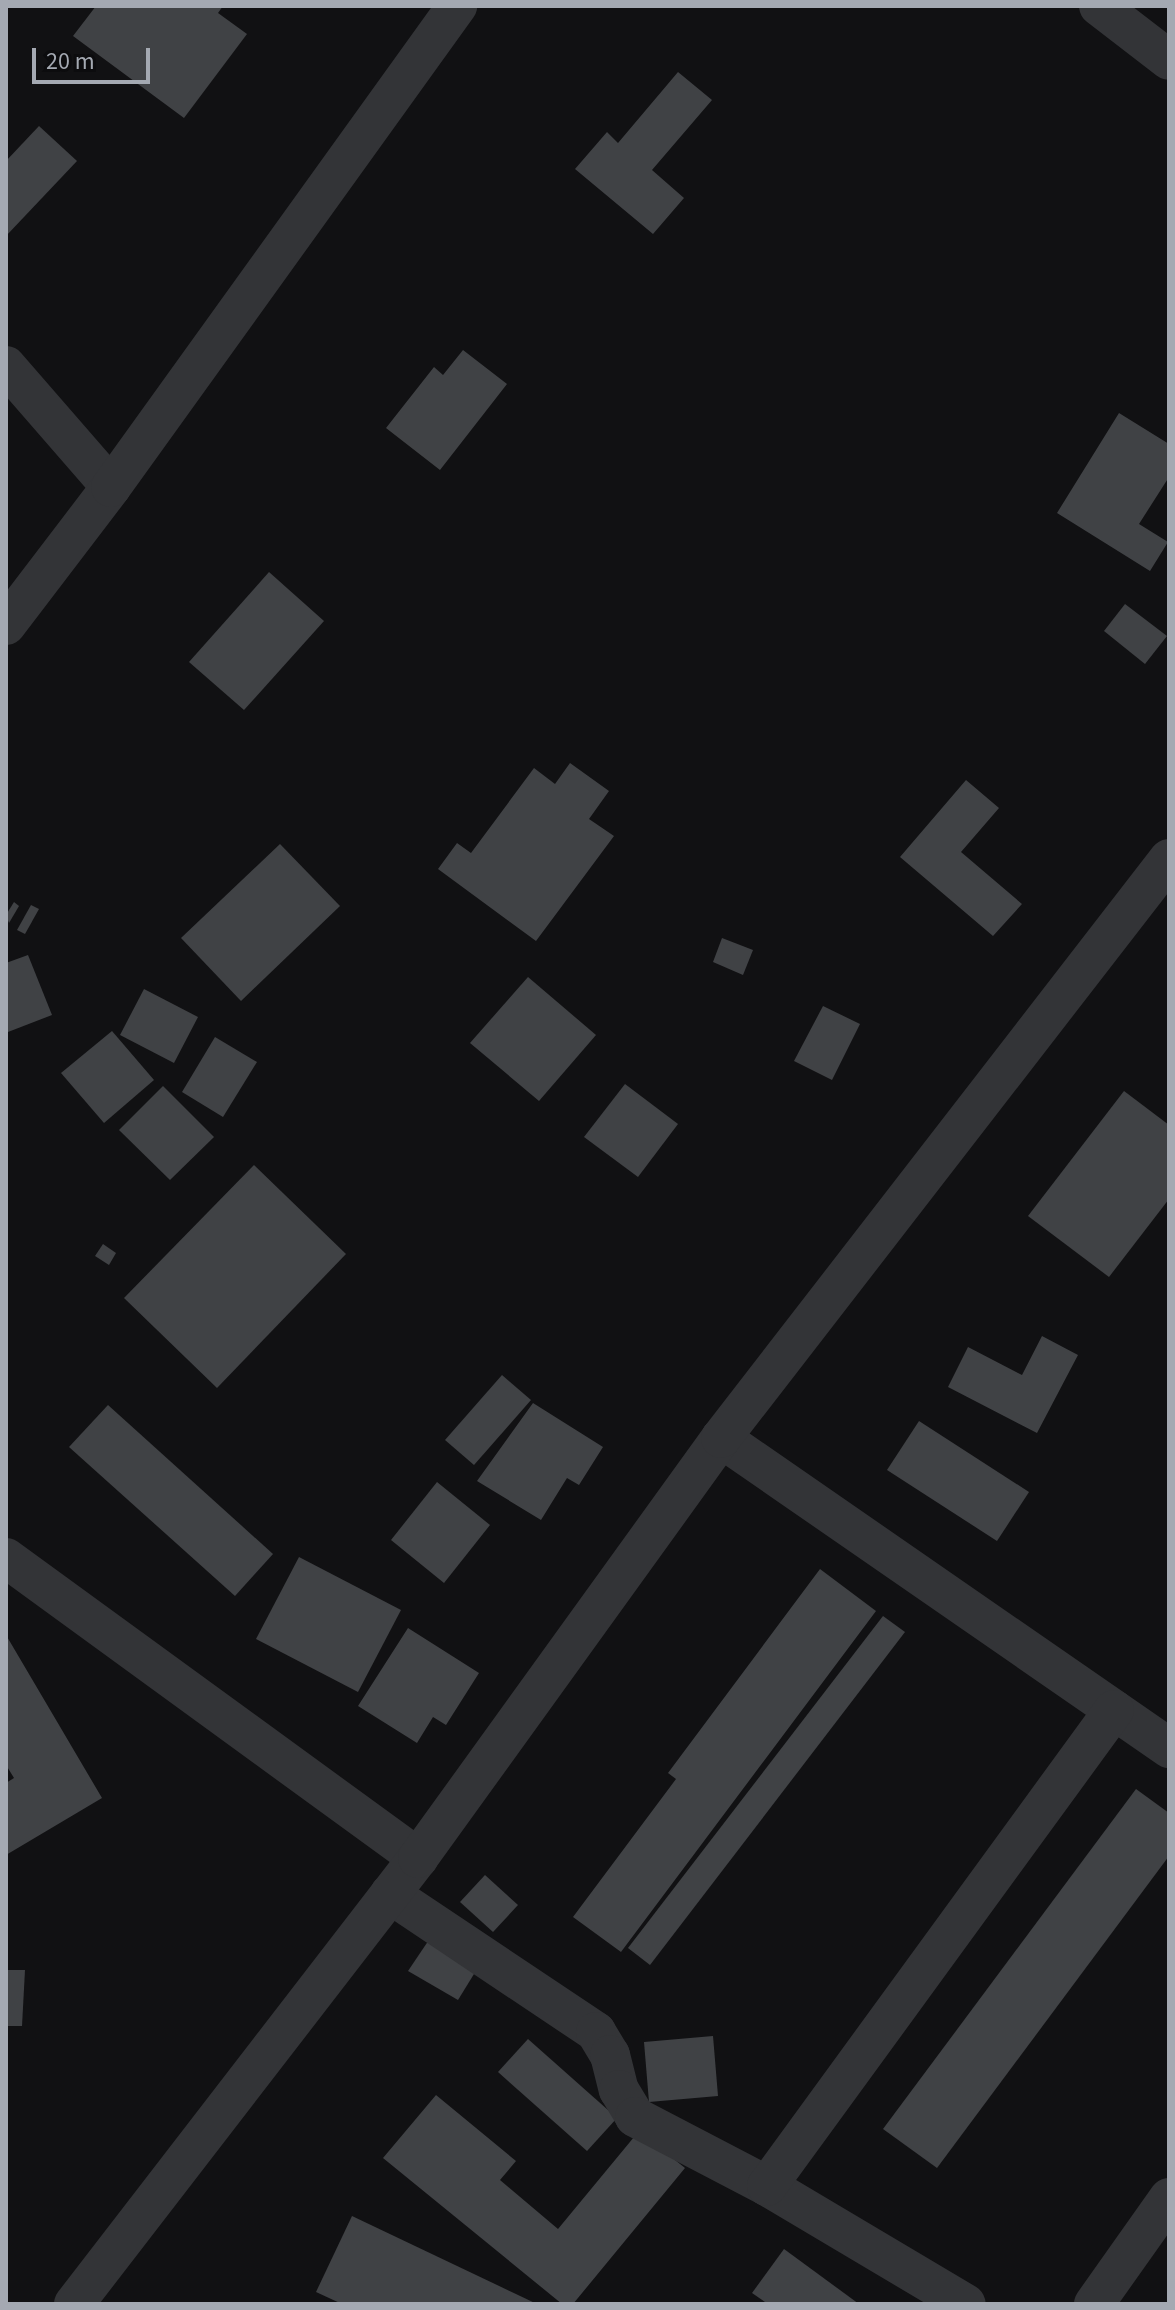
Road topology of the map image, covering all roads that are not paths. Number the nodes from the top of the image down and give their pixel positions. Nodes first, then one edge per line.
1 (457, 6) edge
2 (1099, 6) edge
3 (1169, 60) edge
4 (6, 366) edge
5 (111, 487) junction
6 (6, 625) edge
7 (1169, 859) edge
8 (721, 1438) junction
9 (6, 1558) edge
10 (1114, 1710) junction
11 (1169, 1748) edge
12 (418, 1858) junction
13 (390, 1894) junction
14 (767, 2186) junction
15 (1169, 2198) edge
16 (74, 2304) edge
17 (966, 2304) edge
18 (1094, 2304) edge

1 - 5 street
2 - 3 street
4 - 5 street
5 - 6 street
7 - 8 street
8 - 10 street
8 - 12 street
9 - 12 street
10 - 11 street
10 - 14 street
12 - 13 street
13 - 14 street
13 - 16 street
14 - 17 street
15 - 18 street

